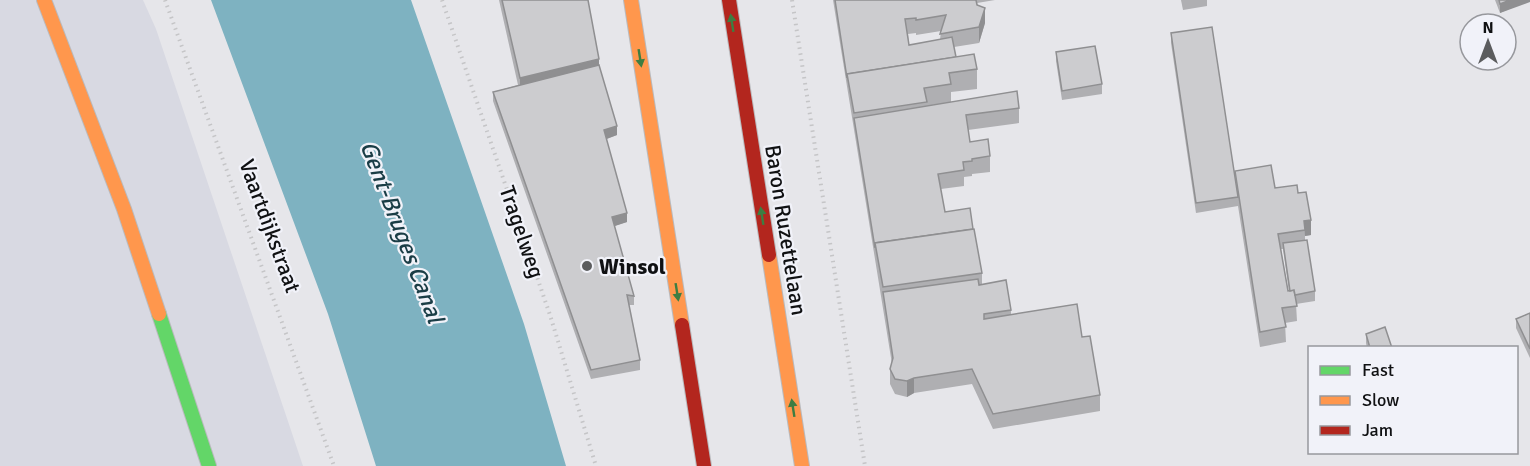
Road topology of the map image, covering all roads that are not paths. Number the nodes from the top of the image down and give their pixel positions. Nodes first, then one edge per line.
1 (44, 0) edge
2 (631, 0) edge
3 (729, 0) edge
4 (209, 466) edge
5 (704, 466) edge
6 (802, 466) edge

1 - 4 main road
2 -> 5 main road
6 -> 3 main road, Baron Ruzettelaan

